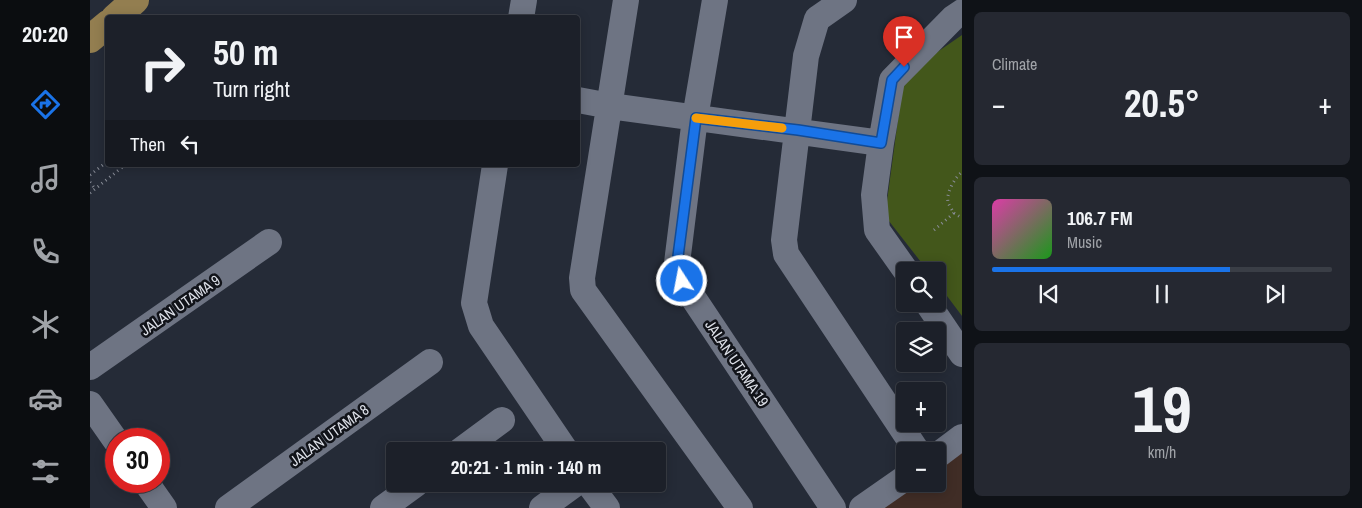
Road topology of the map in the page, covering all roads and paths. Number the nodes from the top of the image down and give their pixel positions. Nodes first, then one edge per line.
1 (135, 0) edge
2 (524, 0) edge
3 (626, 0) edge
4 (715, 0) edge
5 (844, 0) edge
6 (962, 12) edge
7 (118, 15) edge
8 (522, 15) edge
9 (105, 26) edge
10 (90, 39) edge
11 (580, 100) edge
12 (610, 106) junction
13 (696, 118) junction
14 (798, 130) junction
15 (881, 143) junction
16 (105, 163) edge
17 (123, 167) edge
18 (496, 167) edge
19 (962, 172) edge
20 (90, 175) edge
21 (90, 182) edge
22 (95, 189) junction
23 (90, 193) edge
24 (954, 213) junction
25 (962, 218) edge
26 (934, 230) dead end
27 (269, 242) dead end
28 (900, 262) edge
29 (933, 312) edge
30 (962, 354) edge
31 (430, 362) dead end
32 (90, 367) edge
33 (90, 404) edge
34 (502, 420) dead end
35 (107, 428) edge
36 (962, 437) edge
37 (472, 442) edge
38 (560, 442) edge
39 (911, 442) edge
40 (946, 448) edge
41 (896, 484) edge
42 (405, 492) edge
43 (565, 492) edge
44 (595, 492) edge
45 (153, 493) edge
46 (164, 508) edge
47 (228, 508) edge
48 (383, 508) edge
49 (542, 508) edge
50 (607, 508) edge
51 (740, 508) edge
52 (834, 508) edge
53 (862, 508) edge

1 - 7 main road
2 - 8 street
3 - 12 street
4 - 13 street, JALAN UTAMA 19
5 - 14 street
6 - 15 street
9 - 10 main road
11 - 12 street
12 - 13 street
12 - 51 street
13 - 14 street
13 - 52 street, JALAN UTAMA 19
14 - 15 street
14 - 39 street
15 - 28 street
16 - 20 path
17 - 22 path
18 - 38 street
19 - 24 path
21 - 22 path
22 - 23 path
24 - 25 path
24 - 26 path
27 - 32 street, JALAN UTAMA 9
29 - 30 street
31 - 47 street, JALAN UTAMA 8
33 - 35 street
34 - 37 street
36 - 40 street
41 - 53 street
42 - 48 street
43 - 49 street
44 - 50 street
45 - 46 street

